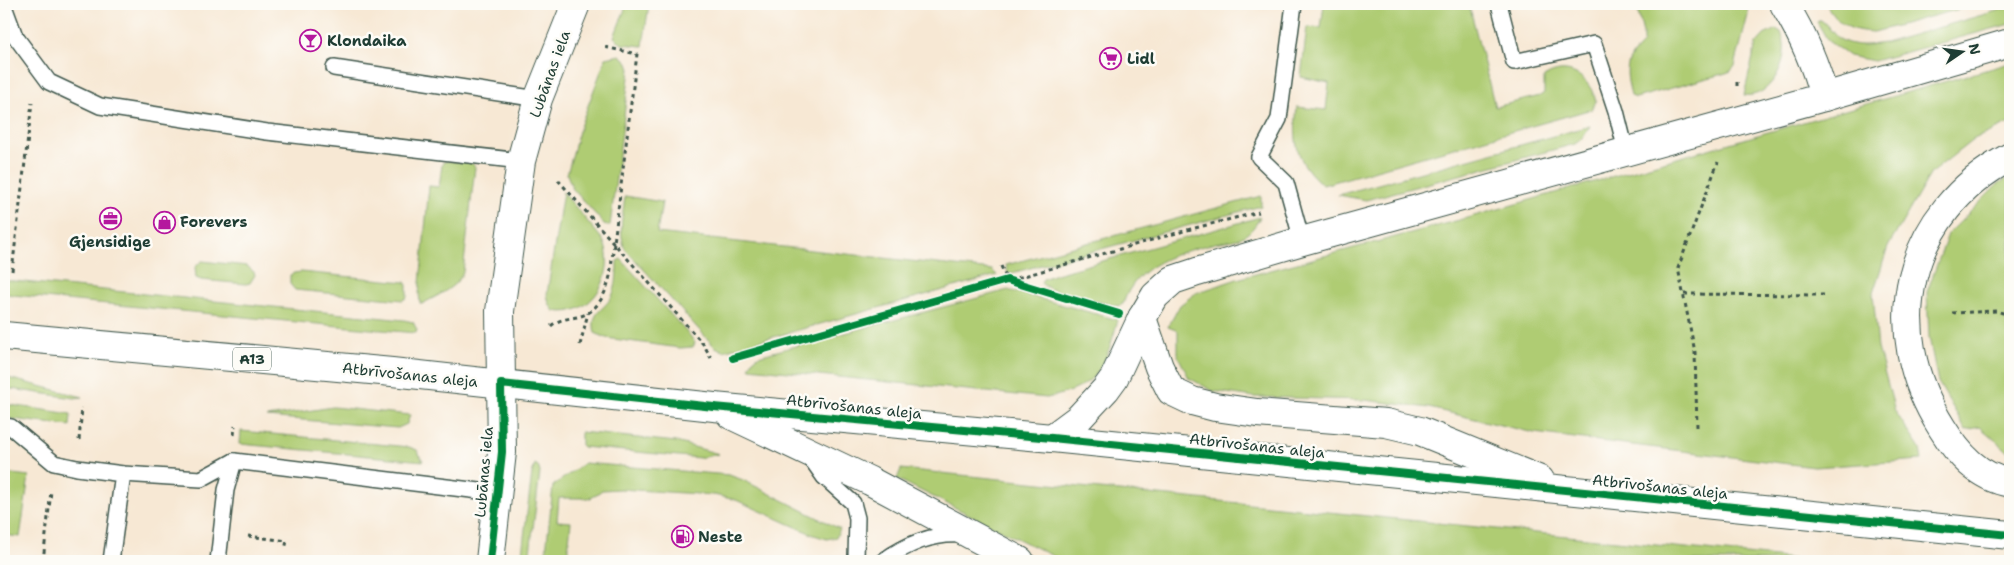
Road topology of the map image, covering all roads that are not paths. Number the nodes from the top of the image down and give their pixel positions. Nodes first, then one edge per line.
1 (576, 4) edge
2 (1294, 4) edge
3 (1498, 4) edge
4 (1784, 4) edge
5 (4, 6) edge
6 (2010, 43) edge
7 (334, 68) dead end
8 (1824, 97) junction
9 (538, 99) junction
10 (1626, 151) junction
11 (2010, 156) edge
12 (521, 162) junction
13 (1302, 241) junction
14 (1142, 318) junction
15 (4, 336) edge
16 (501, 384) junction
17 (714, 407) junction
18 (4, 426) edge
19 (1052, 438) junction
20 (805, 450) junction
21 (234, 461) junction
22 (123, 474) junction
23 (2010, 483) edge
24 (1569, 492) junction
25 (496, 493) junction
26 (971, 535) junction
27 (2010, 535) edge
28 (857, 559) edge
29 (111, 561) edge
30 (218, 561) edge
31 (490, 561) edge
32 (883, 561) edge
33 (1020, 561) edge

1 - 9 main road, Lubānas iela
2 - 13 lane
3 - 10 lane
4 - 8 main road
5 - 12 lane
6 - 8 main road
7 - 9 lane
8 - 10 main road
9 - 12 main road, Lubānas iela
10 - 13 main road
11 - 23 main road
12 - 16 main road, Lubānas iela
13 - 14 main road
14 - 19 main road
14 - 24 main road
15 - 16 main road, Atbrīvošanas aleja / A13
16 - 17 main road, Atbrīvošanas aleja / A13
16 - 25 main road, Lubānas iela
17 - 19 main road, Atbrīvošanas aleja / A13
17 - 20 main road
18 - 22 lane
19 - 24 main road, Atbrīvošanas aleja / A13
20 - 26 main road
20 - 28 lane
21 - 22 lane
21 - 25 lane
21 - 30 lane
22 - 29 lane
24 - 27 main road, Atbrīvošanas aleja / A13
25 - 31 main road, Lubānas iela
26 - 32 lane
26 - 33 main road

